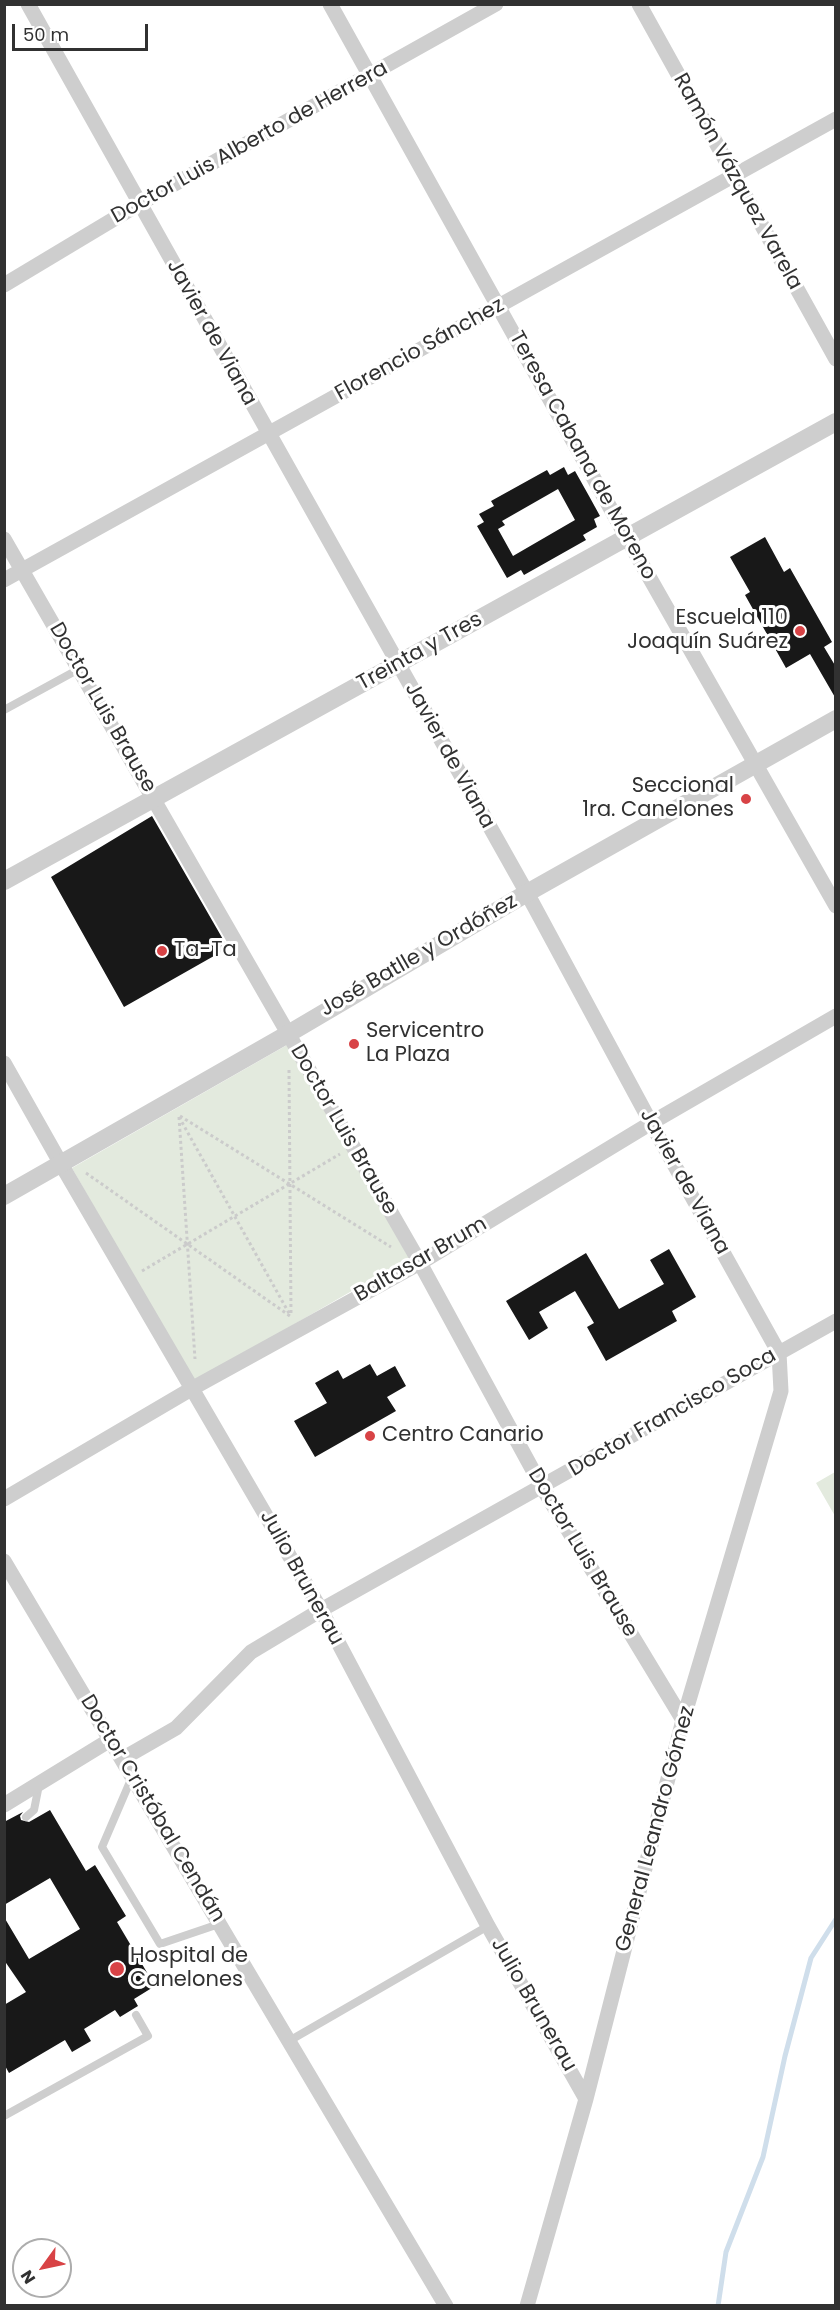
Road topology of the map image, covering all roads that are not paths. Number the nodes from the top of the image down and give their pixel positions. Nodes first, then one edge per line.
1 (28, 4) edge
2 (330, 4) edge
3 (496, 4) edge
4 (639, 4) edge
5 (370, 76) junction
6 (836, 119) edge
7 (733, 177) junction
8 (139, 204) junction
9 (4, 285) edge
10 (500, 306) junction
11 (836, 359) edge
12 (836, 422) edge
13 (268, 435) junction
14 (627, 538) junction
15 (4, 539) edge
16 (22, 570) junction
17 (4, 580) edge
18 (397, 664) junction
19 (79, 669) junction
20 (4, 710) edge
21 (836, 719) edge
22 (755, 765) junction
23 (154, 799) junction
24 (4, 881) edge
25 (527, 893) junction
26 (836, 906) edge
27 (836, 1016) edge
28 (288, 1034) junction
29 (4, 1063) edge
30 (651, 1123) junction
31 (61, 1164) junction
32 (4, 1196) edge
33 (420, 1263) junction
34 (836, 1321) edge
35 (779, 1353) junction
36 (193, 1388) junction
37 (542, 1487) junction
38 (4, 1499) edge
39 (4, 1561) edge
40 (321, 1610) junction
41 (683, 1720) junction
42 (110, 1740) junction
43 (122, 1759) junction
44 (132, 1777) junction
45 (39, 1784) junction
46 (4, 1805) edge
47 (26, 1817) dead end
48 (219, 1924) junction
49 (488, 1926) junction
50 (136, 2015) dead end
51 (289, 2041) junction
52 (586, 2099) junction
53 (4, 2116) edge
54 (446, 2306) edge
55 (527, 2306) edge

1 - 8 street, Javier de Viana
2 - 5 street, Teresa Cabana de Moreno
3 - 5 street, Doctor Luis Alberto de Herrera
4 - 7 street, Ramón Vázquez Varela
5 - 8 street, Doctor Luis Alberto de Herrera
5 - 10 street, Teresa Cabana de Moreno
6 - 7 street, Florencio Sánchez
7 - 10 street, Florencio Sánchez
7 - 11 street, Ramón Vázquez Varela
8 - 9 street, Doctor Luis Alberto de Herrera
8 - 13 street, Javier de Viana
10 - 13 street, Florencio Sánchez
10 - 14 street, Teresa Cabana de Moreno
12 - 14 street, Treinta y Tres
13 - 16 street, Florencio Sánchez
13 - 18 street, Javier de Viana
14 - 18 street, Treinta y Tres
14 - 22 street, Teresa Cabana de Moreno
15 - 16 street, Doctor Luis Brause
16 - 17 street, Florencio Sánchez
16 - 19 street, Doctor Luis Brause
18 - 23 street, Treinta y Tres
18 - 25 street, Javier de Viana
19 - 20 lane
19 - 23 street, Doctor Luis Brause
21 - 22 street, José Batlle y Ordóñez
22 - 25 street, José Batlle y Ordóñez
22 - 26 street, Teresa Cabana de Moreno
23 - 24 street, Treinta y Tres
23 - 28 street, Doctor Luis Brause
25 - 28 street, José Batlle y Ordóñez
25 - 30 street, Javier de Viana
27 - 30 street, Baltasar Brum
28 - 31 street, José Batlle y Ordóñez
28 - 33 street, Doctor Luis Brause
29 - 31 street, Julio Brunerau
30 - 33 street, Baltasar Brum
30 - 35 street, Javier de Viana
31 - 32 street, José Batlle y Ordóñez
31 - 36 street, Julio Brunerau
33 - 36 street, Baltasar Brum
33 - 37 street, Doctor Luis Brause
34 - 35 street, Doctor Francisco Soca
35 - 37 street, Doctor Francisco Soca
35 - 41 street, General Leandro Gómez
36 - 38 street, Baltasar Brum
36 - 40 street, Julio Brunerau
37 - 40 street, Doctor Francisco Soca
37 - 41 street, Doctor Luis Brause
39 - 42 street, Doctor Cristóbal Cendán
40 - 43 street, Doctor Francisco Soca
40 - 49 street, Julio Brunerau
41 - 52 street, General Leandro Gómez
42 - 43 street, Doctor Cristóbal Cendán
42 - 45 street
43 - 44 street, Doctor Cristóbal Cendán
44 - 48 street, Doctor Cristóbal Cendán
44 - 48 lane
45 - 46 street
45 - 47 lane
48 - 51 street, Doctor Cristóbal Cendán
49 - 51 lane
49 - 52 street, Julio Brunerau
50 - 53 lane
51 - 54 street, Doctor Cristóbal Cendán
52 - 55 street, General Leandro Gómez

